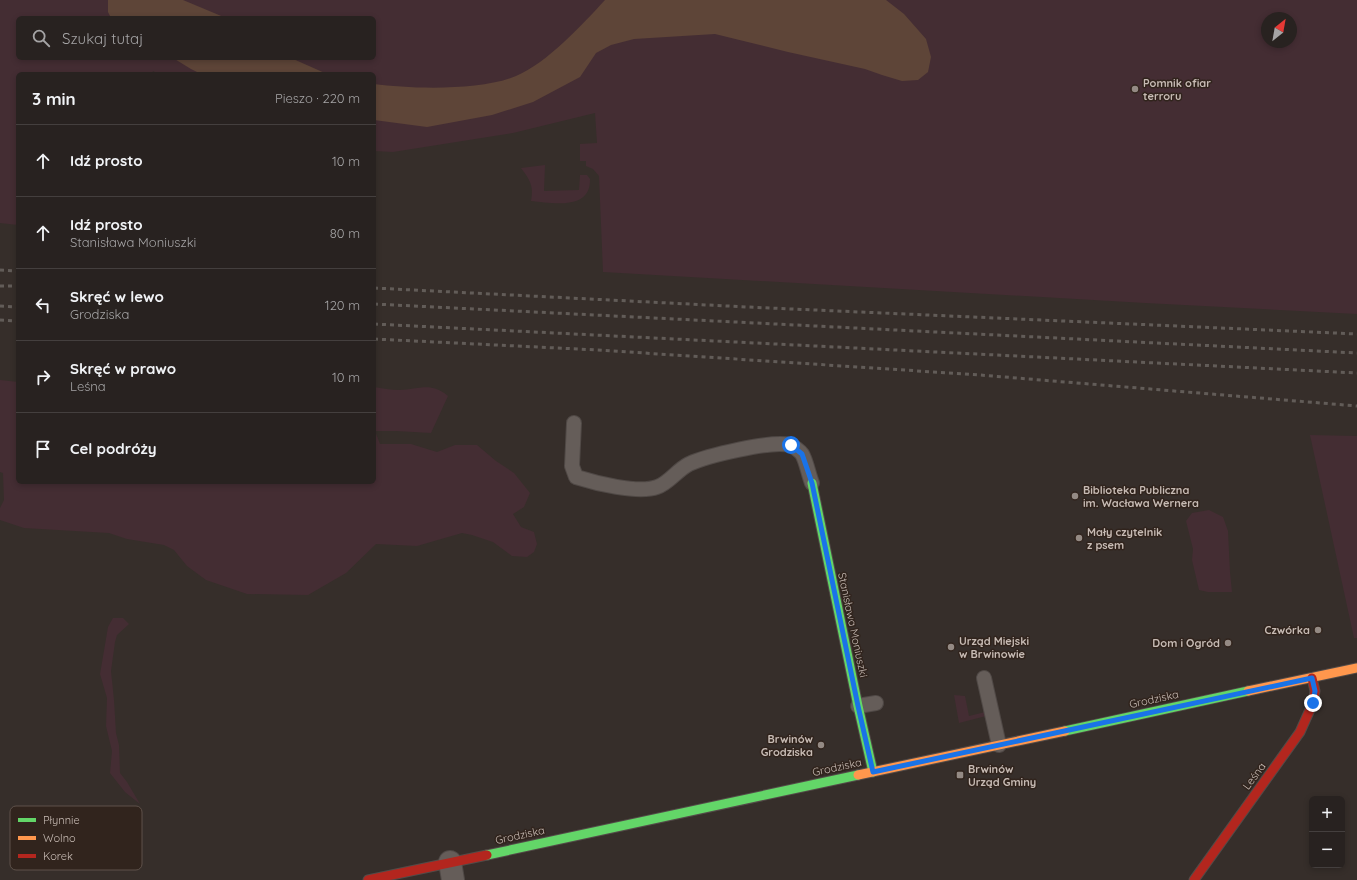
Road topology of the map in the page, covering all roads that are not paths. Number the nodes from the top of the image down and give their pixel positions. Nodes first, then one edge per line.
1 (574, 424) dead end
2 (812, 483) joint
3 (1357, 668) edge
4 (984, 678) dead end
5 (1312, 678) junction
6 (876, 703) dead end
7 (858, 706) junction
8 (999, 745) junction
9 (873, 772) junction
10 (452, 871) edge
11 (368, 880) edge
12 (1194, 880) edge

1 - 2 lane
2 - 7 street, Stanisława Moniuszki
3 - 5 street, Grodziska
4 - 8 lane
5 - 8 street, Grodziska
5 - 12 street, Leśna
6 - 7 lane
7 - 9 street, Stanisława Moniuszki
8 - 9 street, Grodziska
9 - 10 street, Grodziska
10 - 11 street, Grodziska

